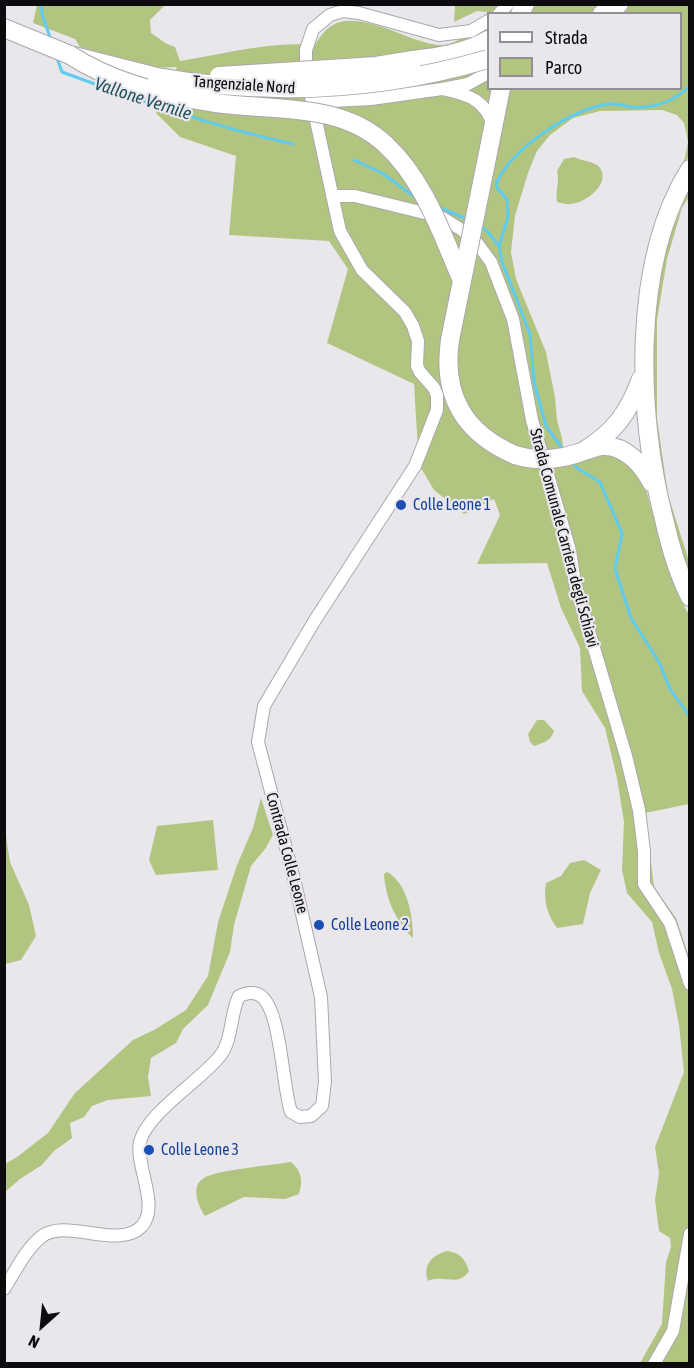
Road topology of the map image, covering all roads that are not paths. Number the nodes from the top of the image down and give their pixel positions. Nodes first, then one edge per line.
1 (619, 4) edge
2 (605, 12) edge
3 (487, 22) edge
4 (4, 28) edge
5 (487, 41) edge
6 (70, 55) junction
7 (487, 60) edge
8 (487, 74) edge
9 (157, 77) junction
10 (442, 89) junction
11 (501, 90) edge
12 (312, 102) junction
13 (491, 135) junction
14 (690, 169) edge
15 (332, 196) junction
16 (461, 278) junction
17 (643, 374) junction
18 (584, 451) junction
19 (657, 491) junction
20 (690, 597) edge
21 (690, 984) edge
22 (690, 1234) edge
23 (4, 1289) edge
24 (654, 1364) edge

1 - 2 main road
3 - 12 street, Contrada Colle Leone
4 - 6 main road, Tangenziale Nord
5 - 9 main road, bridge
6 - 9 main road, Tangenziale Nord, bridge
6 - 16 main road, bridge
7 - 9 main road, Tangenziale Nord, bridge
8 - 10 street
10 - 12 street
10 - 13 street
11 - 13 main road
12 - 15 street, Contrada Colle Leone
13 - 16 main road, bridge
14 - 17 main road
15 - 21 street, Strada Comunale Carriera degli Schiavi
15 - 23 street, Contrada Colle Leone
16 - 18 main road, bridge
17 - 18 main road
17 - 19 main road
18 - 19 main road
19 - 20 main road
22 - 24 street

